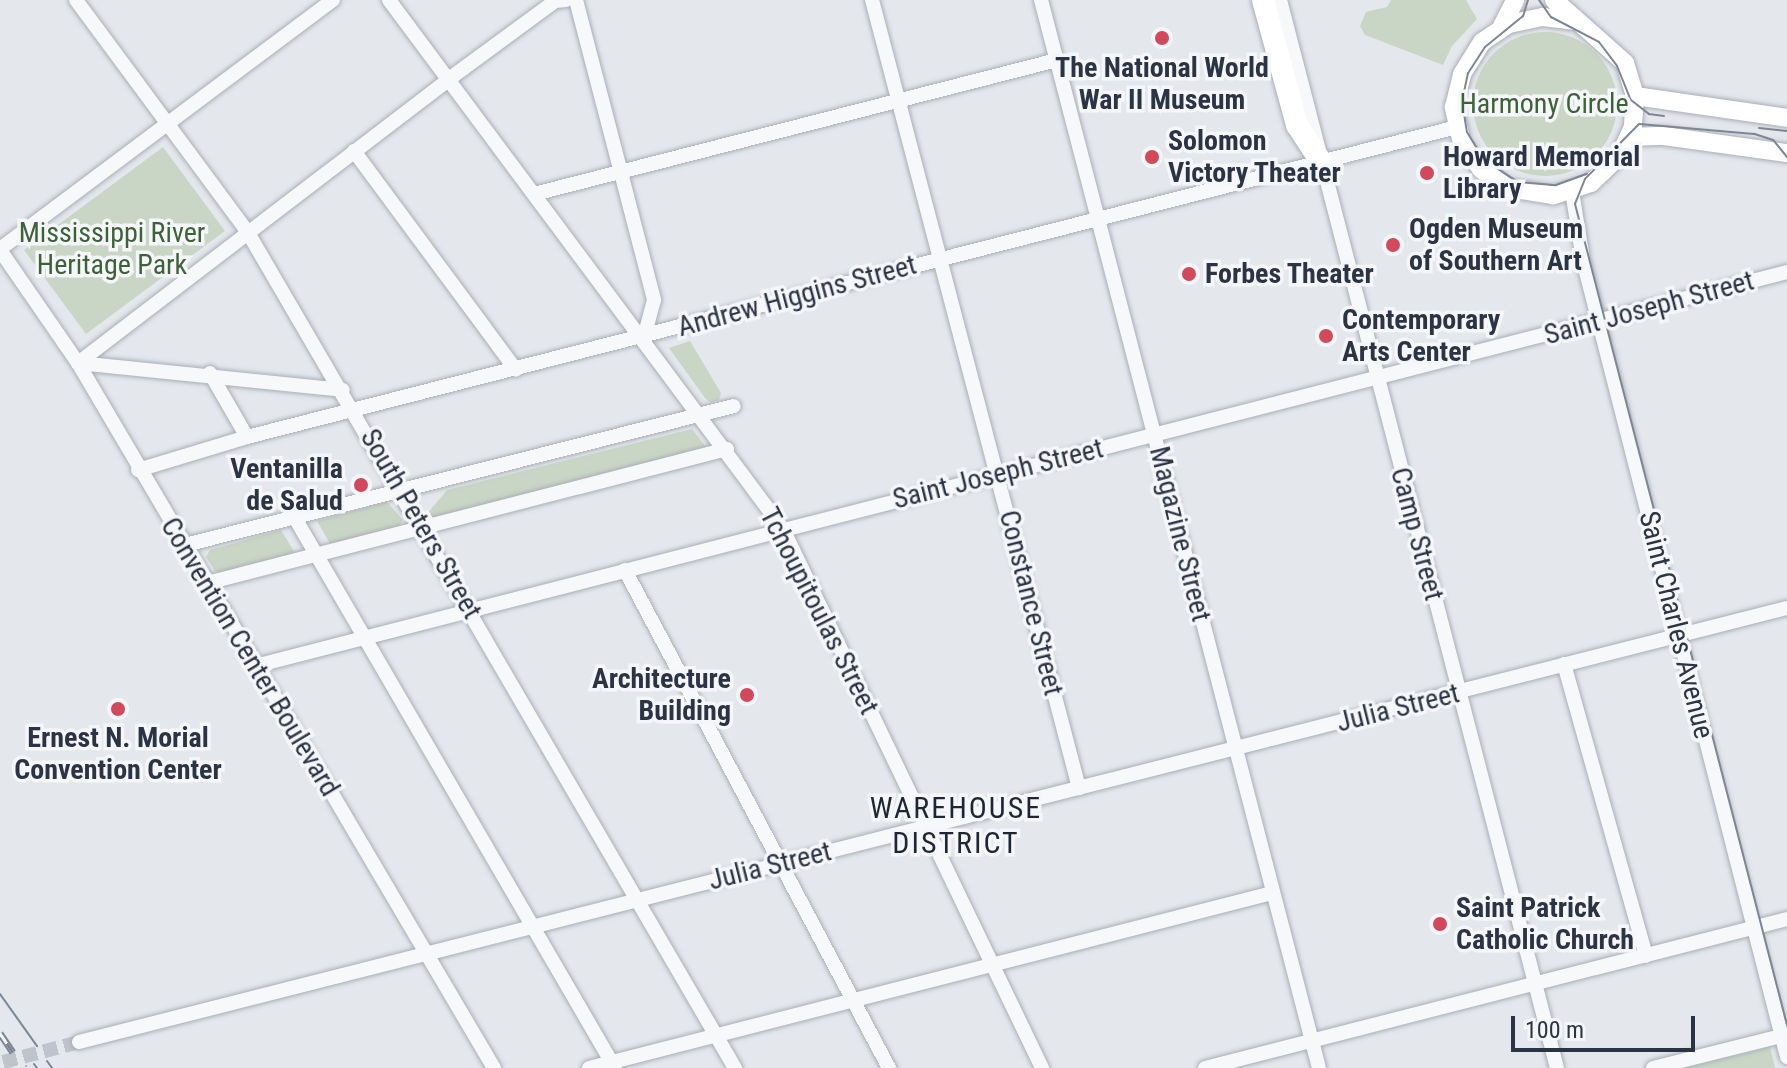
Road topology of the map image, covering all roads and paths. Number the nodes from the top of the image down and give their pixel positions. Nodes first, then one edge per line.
1 (76, 0) edge
2 (333, 0) edge
3 (389, 0) edge
4 (566, 0) edge
5 (576, 0) edge
6 (872, 0) edge
7 (1041, 0) edge
8 (1263, 0) edge
9 (1280, 0) edge
10 (1515, 0) edge
11 (1554, 0) edge
12 (1576, 21) junction
13 (1501, 28) junction
14 (1057, 60) junction
15 (449, 79) junction
16 (1635, 96) junction
17 (899, 101) junction
18 (1787, 118) edge
19 (167, 124) junction
20 (1457, 127) junction
21 (1630, 137) junction
22 (354, 151) junction
23 (1787, 153) edge
24 (1320, 160) junction
25 (620, 172) junction
26 (1572, 191) junction
27 (534, 194) junction
28 (1098, 217) junction
29 (247, 231) junction
30 (0, 249) edge
31 (940, 258) junction
32 (1787, 272) edge
33 (1598, 321) junction
34 (644, 337) junction
35 (78, 363) junction
36 (516, 370) junction
37 (210, 373) junction
38 (1376, 379) junction
39 (343, 390) junction
40 (734, 406) dead end
41 (355, 411) junction
42 (701, 415) junction
43 (1155, 434) junction
44 (247, 437) junction
45 (727, 449) junction
46 (138, 470) junction
47 (998, 474) junction
48 (402, 491) junction
49 (295, 518) junction
50 (423, 526) junction
51 (783, 529) junction
52 (185, 545) junction
53 (317, 554) junction
54 (625, 570) junction
55 (207, 583) junction
56 (1787, 608) edge
57 (471, 609) junction
58 (1679, 635) junction
59 (365, 636) junction
60 (1564, 664) junction
61 (255, 666) junction
62 (1460, 693) junction
63 (1235, 750) junction
64 (1079, 788) junction
65 (927, 827) junction
66 (782, 863) junction
67 (1272, 893) junction
68 (639, 900) junction
69 (1787, 919) edge
70 (534, 926) junction
71 (1754, 928) junction
72 (429, 953) junction
73 (1646, 956) junction
74 (991, 966) junction
75 (1535, 985) junction
76 (854, 1000) junction
77 (717, 1036) junction
78 (1781, 1036) junction
79 (1313, 1041) junction
80 (79, 1042) tunnel mouth
81 (1787, 1057) edge
82 (614, 1065) edge
83 (494, 1068) edge
84 (589, 1068) edge
85 (735, 1068) edge
86 (889, 1068) edge
87 (1042, 1068) edge
88 (1205, 1068) edge
89 (1319, 1068) edge
90 (1557, 1068) edge
91 (1653, 1068) edge

1 - 19 street, South Peters Street
2 - 19 street
3 - 15 street, Tchoupitoulas Street
4 - 15 street
5 - 25 street
6 - 17 street, Constance Street
7 - 14 street, Magazine Street
8 - 24 highway
9 - 24 street, Camp Street
10 - 13 main road
11 - 12 main road
12 - 13 main road
12 - 16 main road
13 - 20 main road
14 - 17 street
14 - 28 street, Magazine Street
15 - 22 street
15 - 27 street, Tchoupitoulas Street
16 - 18 main road
16 - 21 main road
17 - 25 street
17 - 31 street, Constance Street
19 - 29 street, South Peters Street
19 - 30 street
20 - 24 street, Andrew Higgins Street
20 - 26 main road
21 - 23 main road
21 - 26 main road
22 - 29 street
22 - 36 street
24 - 28 street, Andrew Higgins Street
24 - 38 street, Camp Street
25 - 27 street
25 - 34 street
26 - 33 street, Saint Charles Avenue
27 - 34 street, Tchoupitoulas Street
28 - 31 street, Andrew Higgins Street
28 - 43 street, Magazine Street
29 - 35 street
29 - 39 street, South Peters Street
30 - 35 street, Convention Center Boulevard
31 - 34 street, Andrew Higgins Street
31 - 47 street, Constance Street
32 - 33 street, Saint Joseph Street
33 - 38 street, Saint Joseph Street
33 - 58 street, Saint Charles Avenue
34 - 36 street, Andrew Higgins Street
34 - 42 street, Tchoupitoulas Street
35 - 37 street
35 - 46 street, Convention Center Boulevard
36 - 41 street, Andrew Higgins Street
37 - 39 street
37 - 44 street
38 - 43 street, Saint Joseph Street
38 - 62 street, Camp Street
39 - 41 street, South Peters Street
40 - 42 street
41 - 44 street, Andrew Higgins Street
41 - 48 street, South Peters Street
42 - 45 street, Tchoupitoulas Street
42 - 48 street
43 - 47 street, Saint Joseph Street
43 - 63 street, Magazine Street
44 - 46 street, Andrew Higgins Street
45 - 50 street
45 - 51 street, Tchoupitoulas Street
46 - 52 street, Convention Center Boulevard
47 - 51 street, Saint Joseph Street
47 - 64 street, Constance Street
48 - 49 street
48 - 50 street, South Peters Street
49 - 52 street
49 - 53 street
50 - 53 street
50 - 57 street, South Peters Street
51 - 54 street, Saint Joseph Street
51 - 65 street, Tchoupitoulas Street
52 - 55 street, Convention Center Boulevard
53 - 55 street
53 - 59 street
54 - 57 street, Saint Joseph Street
54 - 66 street
55 - 61 street, Convention Center Boulevard
56 - 58 street, Julia Street
57 - 59 street, Saint Joseph Street
57 - 68 street, South Peters Street
58 - 60 street, Julia Street
58 - 71 street, Saint Charles Avenue
59 - 61 street, Saint Joseph Street
59 - 70 street
60 - 62 street, Julia Street
60 - 73 street
61 - 72 street, Convention Center Boulevard
62 - 63 street, Julia Street
62 - 75 street, Camp Street
63 - 64 street, Julia Street
63 - 67 street, Magazine Street
64 - 65 street, Julia Street
65 - 66 street, Julia Street
65 - 74 street, Tchoupitoulas Street
66 - 68 street, Julia Street
66 - 76 street
67 - 74 street
67 - 79 street, Magazine Street
68 - 70 street, Julia Street
68 - 77 street, South Peters Street
69 - 71 street
70 - 72 street, Julia Street
70 - 82 street
71 - 73 street
71 - 78 street, Saint Charles Avenue
72 - 80 street, Julia Street
72 - 83 street, Convention Center Boulevard
73 - 75 street
74 - 76 street
74 - 87 street, Tchoupitoulas Street
75 - 79 street
75 - 90 street, Camp Street
76 - 77 street
76 - 86 street
77 - 82 street
77 - 85 street, South Peters Street
78 - 81 street, Saint Charles Avenue
78 - 91 street
79 - 88 street
79 - 89 street, Magazine Street
82 - 84 street

